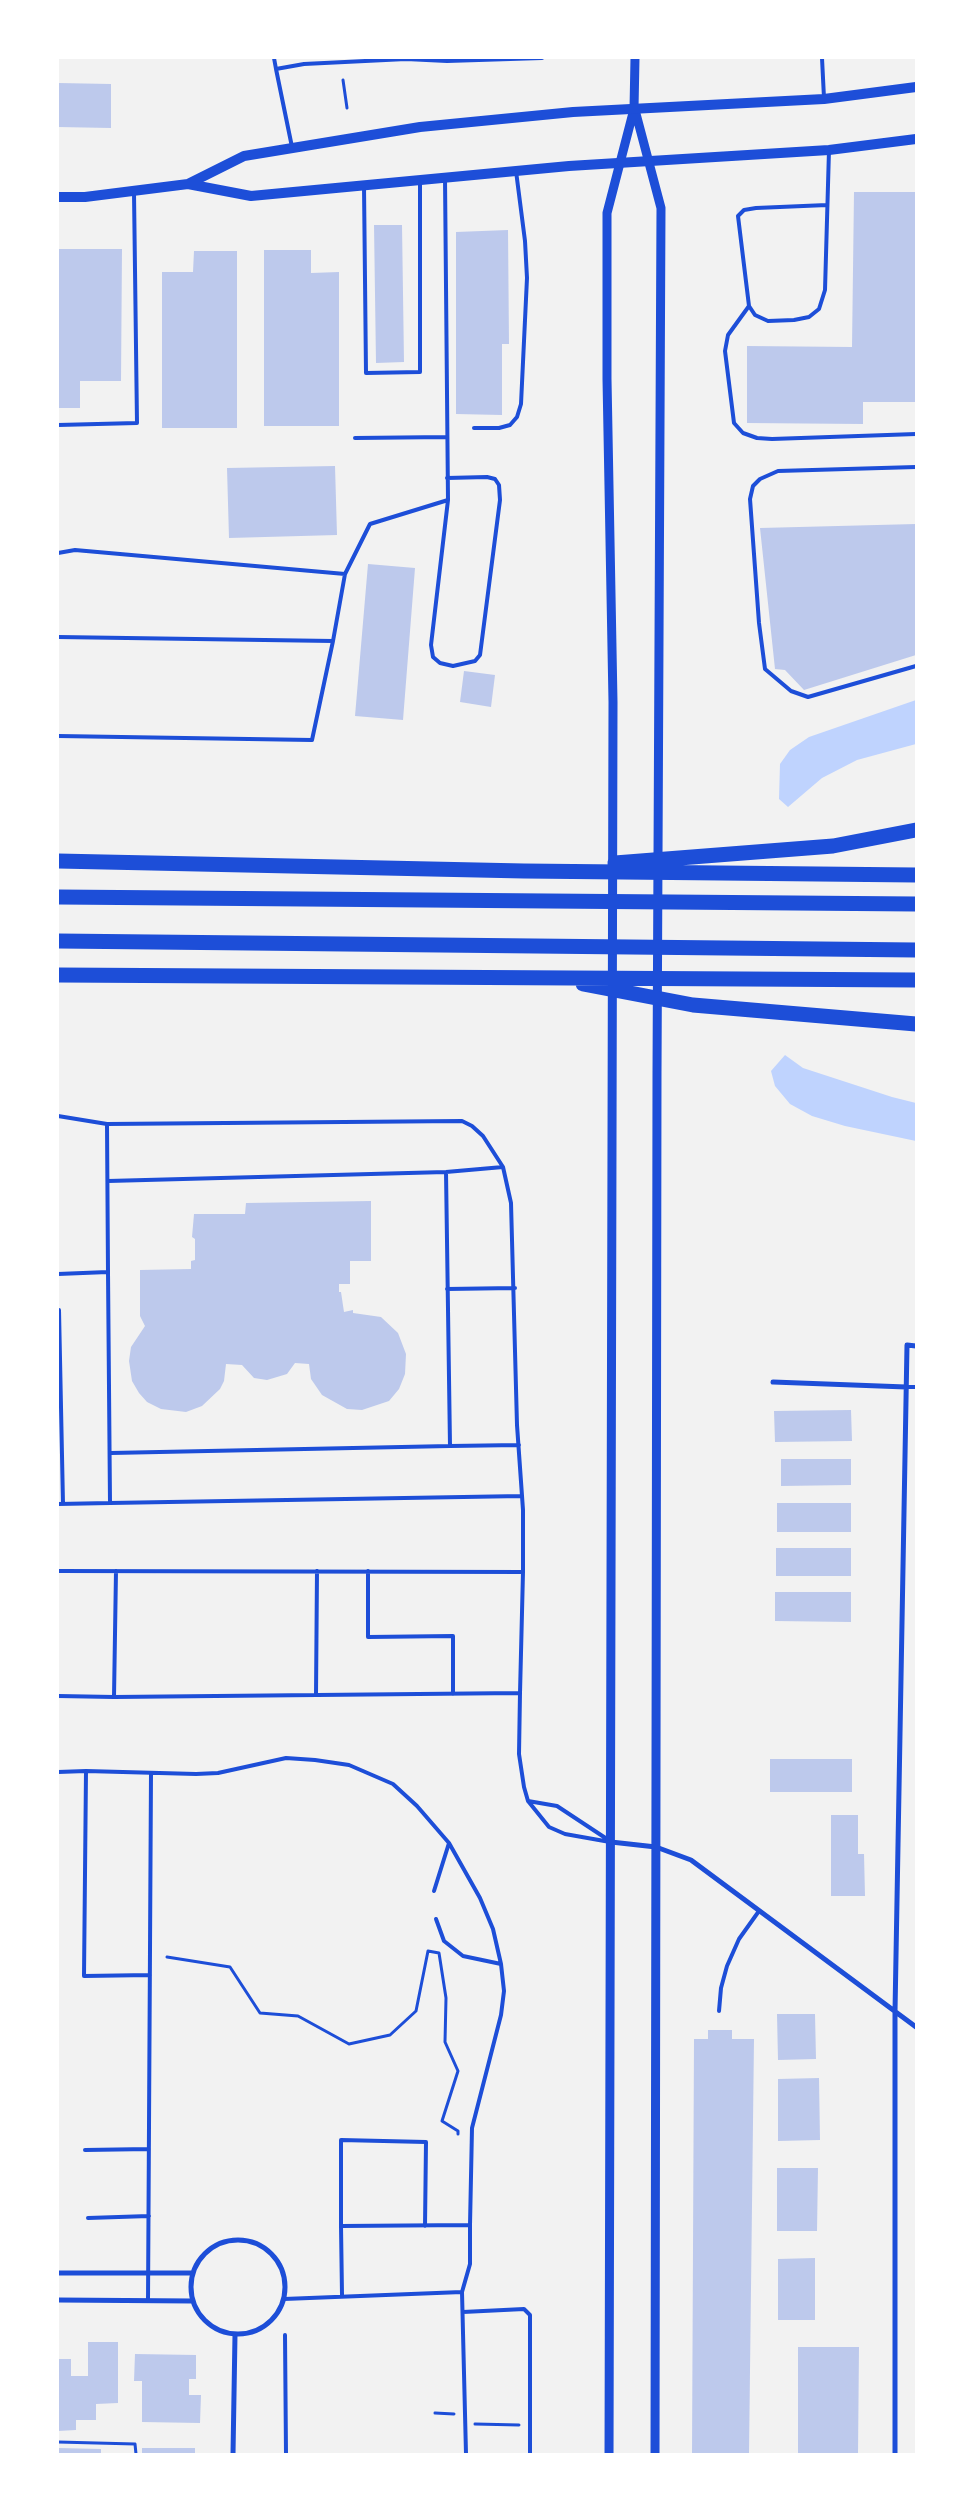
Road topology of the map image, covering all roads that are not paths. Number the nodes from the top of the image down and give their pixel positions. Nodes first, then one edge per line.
1 (274, 58) edge
2 (542, 58) edge
3 (635, 58) edge
4 (822, 58) edge
5 (447, 59) edge
6 (276, 69) junction
7 (916, 87) edge
8 (824, 99) junction
9 (634, 109) junction
10 (916, 139) edge
11 (292, 147) junction
12 (829, 150) junction
13 (648, 161) junction
14 (620, 163) junction
15 (516, 171) junction
16 (445, 178) junction
17 (420, 180) junction
18 (188, 184) junction
19 (364, 186) junction
20 (134, 190) junction
21 (58, 197) edge
22 (827, 205) junction
23 (749, 306) junction
24 (58, 425) edge
25 (474, 428) dead end
26 (916, 434) edge
27 (447, 437) junction
28 (355, 438) dead end
29 (916, 467) edge
30 (447, 478) junction
31 (448, 500) junction
32 (58, 553) edge
33 (345, 574) junction
34 (58, 637) edge
35 (333, 642) junction
36 (916, 666) edge
37 (58, 736) edge
38 (916, 830) edge
39 (58, 861) edge
40 (524, 871) junction
41 (916, 875) edge
42 (58, 897) edge
43 (916, 904) edge
44 (58, 941) edge
45 (916, 950) edge
46 (58, 975) edge
47 (545, 977) junction
48 (916, 980) edge
49 (916, 1024) edge
50 (58, 1116) edge
51 (107, 1124) junction
52 (503, 1167) junction
53 (446, 1172) junction
54 (108, 1181) junction
55 (108, 1272) junction
56 (58, 1274) edge
57 (515, 1288) junction
58 (447, 1289) junction
59 (58, 1310) edge
60 (916, 1346) edge
61 (773, 1382) dead end
62 (906, 1387) junction
63 (916, 1387) edge
64 (519, 1445) junction
65 (450, 1446) junction
66 (111, 1453) junction
67 (522, 1496) junction
68 (110, 1503) junction
69 (58, 1504) edge
70 (63, 1504) junction
71 (58, 1571) edge
72 (317, 1571) junction
73 (368, 1571) junction
74 (116, 1572) junction
75 (523, 1572) junction
76 (520, 1693) junction
77 (453, 1694) junction
78 (316, 1695) junction
79 (58, 1696) edge
80 (114, 1697) junction
81 (86, 1771) junction
82 (58, 1772) edge
83 (151, 1773) junction
84 (528, 1801) junction
85 (611, 1842) junction
86 (449, 1843) junction
87 (656, 1847) junction
88 (434, 1891) dead end
89 (759, 1910) junction
90 (436, 1919) dead end
91 (501, 1964) junction
92 (150, 1976) junction
93 (720, 2011) dead end
94 (895, 2011) junction
95 (916, 2027) edge
96 (149, 2149) junction
97 (85, 2150) dead end
98 (149, 2216) junction
99 (88, 2218) dead end
100 (470, 2225) junction
101 (341, 2226) junction
102 (425, 2226) junction
103 (58, 2273) edge
104 (148, 2273) junction
105 (192, 2273) junction
106 (462, 2292) junction
107 (342, 2295) junction
108 (284, 2299) junction
109 (58, 2300) edge
110 (148, 2301) junction
111 (192, 2301) junction
112 (463, 2312) junction
113 (235, 2335) junction
114 (285, 2336) dead end
115 (233, 2454) edge
116 (286, 2454) edge
117 (466, 2454) edge
118 (530, 2454) edge
119 (609, 2454) edge
120 (655, 2454) edge
121 (895, 2454) edge

1 - 6 lane
2 - 5 lane
3 - 9 street
4 - 8 lane
5 - 6 lane
6 - 11 lane
7 - 8 main road
8 - 9 main road
9 - 11 main road
9 - 13 street
9 - 14 street
10 - 12 main road
11 - 18 main road
12 - 13 main road
12 - 22 lane
13 - 14 main road
13 - 87 street
14 - 15 main road
14 - 85 street
15 - 16 main road
15 - 25 lane
16 - 17 main road
16 - 27 lane
17 - 19 main road
17 - 19 lane
18 - 19 main road
18 - 20 main road
20 - 21 main road
20 - 24 lane
22 - 23 lane
22 - 23 lane
23 - 26 lane
27 - 28 lane
27 - 30 lane
29 - 36 lane
30 - 31 lane
30 - 31 lane
31 - 33 lane
32 - 33 lane
33 - 35 lane
34 - 35 lane
35 - 37 lane
38 - 40 highway
39 - 40 highway
40 - 41 highway
42 - 43 highway
44 - 45 highway
46 - 47 highway
47 - 48 highway
47 - 49 highway
50 - 51 lane
51 - 52 lane
51 - 54 lane
52 - 53 lane
52 - 57 lane
53 - 54 lane
53 - 58 lane
54 - 55 lane
55 - 56 lane
55 - 66 lane
57 - 58 lane
57 - 64 lane
58 - 65 lane
59 - 70 lane
60 - 62 street
61 - 62 street
62 - 63 lane
62 - 94 street
64 - 65 lane
64 - 67 lane
65 - 66 lane
66 - 68 lane
67 - 68 lane
67 - 75 lane
68 - 70 lane
69 - 70 lane
71 - 74 lane
72 - 73 lane
72 - 74 lane
72 - 78 lane
73 - 75 lane
73 - 77 lane
74 - 80 lane
75 - 76 lane
76 - 77 lane
76 - 84 lane
77 - 78 lane
78 - 80 lane
79 - 80 lane
81 - 82 lane
81 - 83 lane
81 - 92 lane
83 - 86 lane
83 - 92 lane
84 - 85 lane
84 - 85 lane
85 - 87 street
85 - 119 street
86 - 88 lane
86 - 91 lane
87 - 89 street
87 - 120 street
89 - 93 lane
89 - 94 street
90 - 91 lane
91 - 100 lane
92 - 96 lane
94 - 95 street
94 - 121 street
96 - 97 lane
96 - 98 lane
98 - 99 lane
98 - 104 lane
100 - 102 lane
100 - 106 lane
101 - 102 lane
101 - 102 lane
101 - 107 lane
103 - 104 street
104 - 105 street
104 - 110 lane
105 - 108 street
105 - 111 street
106 - 107 lane
106 - 112 lane
107 - 108 lane
108 - 113 street
109 - 110 street
110 - 111 street
111 - 113 street
112 - 117 lane
112 - 118 lane
113 - 115 street
114 - 116 lane

